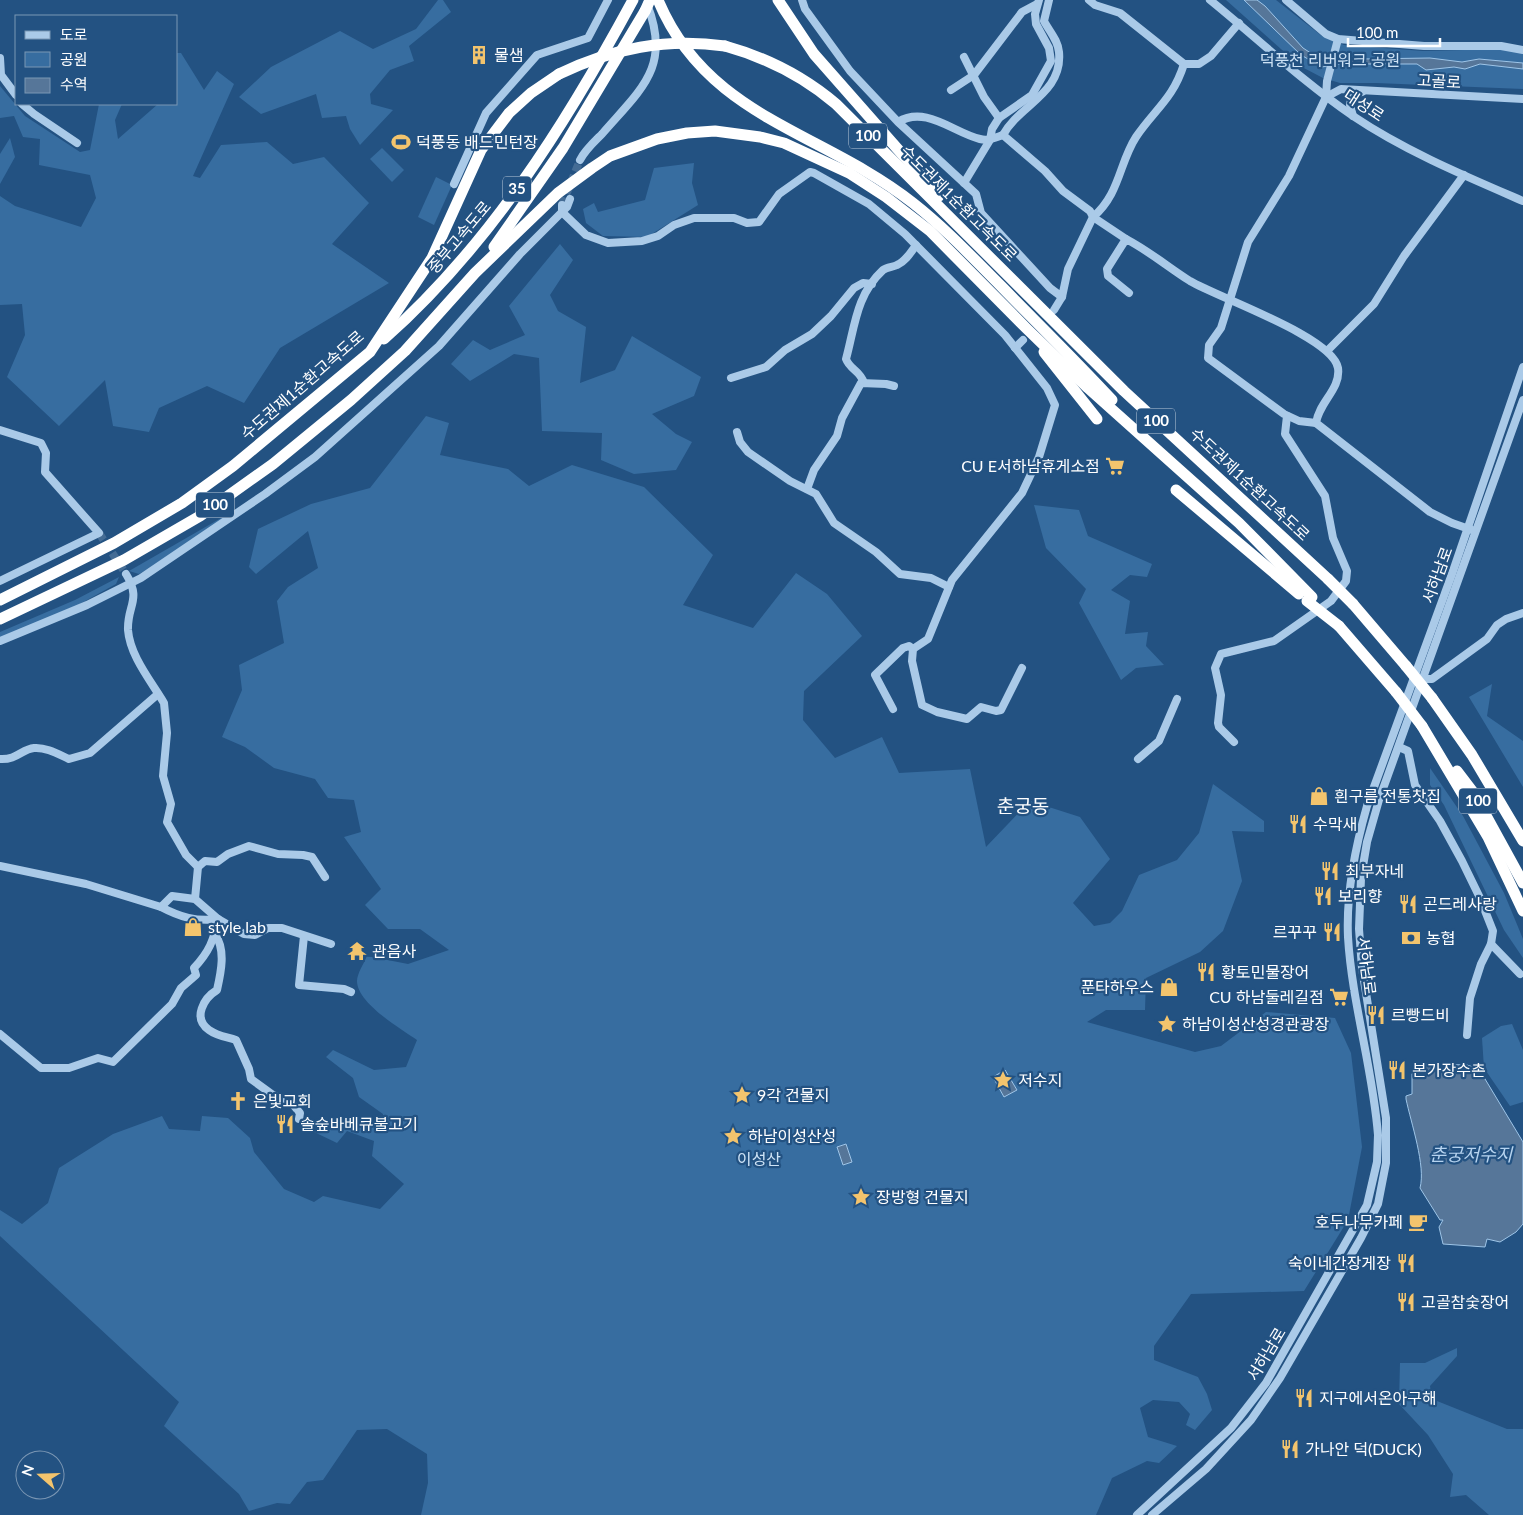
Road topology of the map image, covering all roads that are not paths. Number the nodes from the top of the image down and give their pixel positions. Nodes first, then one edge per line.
1 (608, 0) edge
2 (650, 0) edge
3 (658, 0) edge
4 (778, 0) edge
5 (802, 0) edge
6 (1049, 0) edge
7 (1089, 0) edge
8 (1210, 0) edge
9 (1286, 0) edge
10 (632, 1) edge
11 (1038, 2) edge
12 (645, 6) edge
13 (1239, 23) junction
14 (1338, 39) junction
15 (1523, 50) edge
16 (964, 57) dead end
17 (0, 58) edge
18 (1184, 64) junction
19 (974, 75) junction
20 (951, 90) dead end
21 (1366, 91) junction
22 (15, 94) edge
23 (1326, 96) junction
24 (1523, 99) edge
25 (23, 105) edge
26 (1353, 116) junction
27 (999, 118) junction
28 (898, 122) junction
29 (1003, 135) junction
30 (990, 140) junction
31 (77, 143) dead end
32 (582, 161) tunnel mouth
33 (1464, 175) junction
34 (454, 184) dead end
35 (964, 184) junction
36 (570, 199) tunnel mouth
37 (1523, 202) edge
38 (562, 208) junction
39 (1093, 217) junction
40 (1126, 239) junction
41 (916, 245) junction
42 (990, 257) junction
43 (475, 273) junction
44 (872, 284) junction
45 (1129, 293) dead end
46 (1062, 297) junction
47 (1231, 300) junction
48 (1054, 310) dead end
49 (1025, 334) junction
50 (1015, 348) junction
51 (1327, 351) junction
52 (370, 352) junction
53 (1523, 367) edge
54 (731, 378) dead end
55 (864, 383) junction
56 (894, 386) dead end
57 (1523, 400) edge
58 (1287, 416) junction
59 (1097, 419) dead end
60 (1316, 423) junction
61 (0, 430) edge
62 (738, 432) dead end
63 (1154, 445) junction
64 (807, 489) junction
65 (1176, 490) dead end
66 (1468, 529) junction
67 (1477, 532) junction
68 (126, 574) tunnel mouth
69 (0, 581) edge
70 (131, 582) junction
71 (949, 587) junction
72 (1309, 599) junction
73 (0, 600) edge
74 (1523, 613) edge
75 (0, 619) edge
76 (0, 642) edge
77 (913, 648) junction
78 (1022, 668) dead end
79 (1423, 679) junction
80 (158, 694) junction
81 (1177, 699) dead end
82 (893, 709) dead end
83 (1422, 726) junction
84 (1234, 742) dead end
85 (1399, 747) junction
86 (1138, 758) dead end
87 (0, 759) edge
88 (1523, 841) edge
89 (0, 866) edge
90 (198, 867) junction
91 (325, 877) dead end
92 (1523, 883) edge
93 (195, 899) junction
94 (160, 907) junction
95 (1523, 910) edge
96 (218, 919) junction
97 (215, 934) junction
98 (304, 936) junction
99 (331, 944) dead end
100 (1491, 944) junction
101 (1520, 974) dead end
102 (351, 992) dead end
103 (0, 1034) edge
104 (1467, 1035) dead end
105 (299, 1118) dead end
106 (1137, 1515) edge
107 (1152, 1515) edge

1 - 34 street
2 - 12 highway, 중부고속도로 / 35, bridge
3 - 63 highway
4 - 42 highway
5 - 28 street
6 - 29 street
7 - 18 street
8 - 13 street, 대성로
9 - 14 street
10 - 52 highway, 중부고속도로 / 35
11 - 19 street
11 - 27 street
12 - 32 street
12 - 43 highway, 중부고속도로 / 35
13 - 18 street
13 - 23 street, 대성로
14 - 15 street
14 - 23 street
16 - 19 street
17 - 22 street
18 - 39 street
19 - 20 street
19 - 27 street
21 - 23 street, 고골로
21 - 24 street, 고골로
21 - 26 street
23 - 26 street, 대성로
23 - 47 street
25 - 31 street
26 - 33 street, 대성로
27 - 30 street
28 - 30 street
28 - 35 street
29 - 30 street
29 - 39 street
30 - 35 street
33 - 37 street, 대성로
33 - 51 street
35 - 46 street
36 - 38 street
38 - 41 street
38 - 70 street
39 - 40 street
39 - 46 street
40 - 45 street
40 - 47 street
41 - 44 street
41 - 50 street
42 - 52 highway, 수도권제1순환고속도로 / 100, bridge
42 - 88 highway, 수도권제1순환고속도로 / 100, bridge
43 - 49 highway, 100
43 - 75 highway, 100
44 - 54 street
44 - 55 street
46 - 48 street
47 - 51 street
47 - 58 street
49 - 50 street
49 - 59 highway
49 - 63 highway, 100
50 - 71 street
51 - 60 street
52 - 73 highway, 수도권제1순환고속도로 / 100
53 - 66 street, 서하남로
55 - 56 street
55 - 64 street
57 - 67 street, 서하남로
58 - 60 street
58 - 84 street
60 - 66 street
61 - 69 street
62 - 64 street
63 - 72 highway, 100
64 - 71 street
65 - 72 highway
66 - 67 street
66 - 106 street, 서하남로
67 - 79 street, 서하남로
68 - 70 street
70 - 76 street
70 - 80 street
71 - 77 street
72 - 83 highway, 100, bridge
74 - 79 street
77 - 78 street
77 - 82 street
79 - 85 street, 서하남로
80 - 87 street
80 - 90 street
81 - 86 street
83 - 92 highway, 100
83 - 95 highway, 100
85 - 100 street
85 - 107 street, 서하남로
89 - 94 street
90 - 91 street
90 - 93 street
93 - 94 street
93 - 96 street
94 - 96 street
96 - 97 street
96 - 98 street
97 - 103 street
97 - 105 street
98 - 99 street
98 - 102 street
100 - 101 street
100 - 104 street

